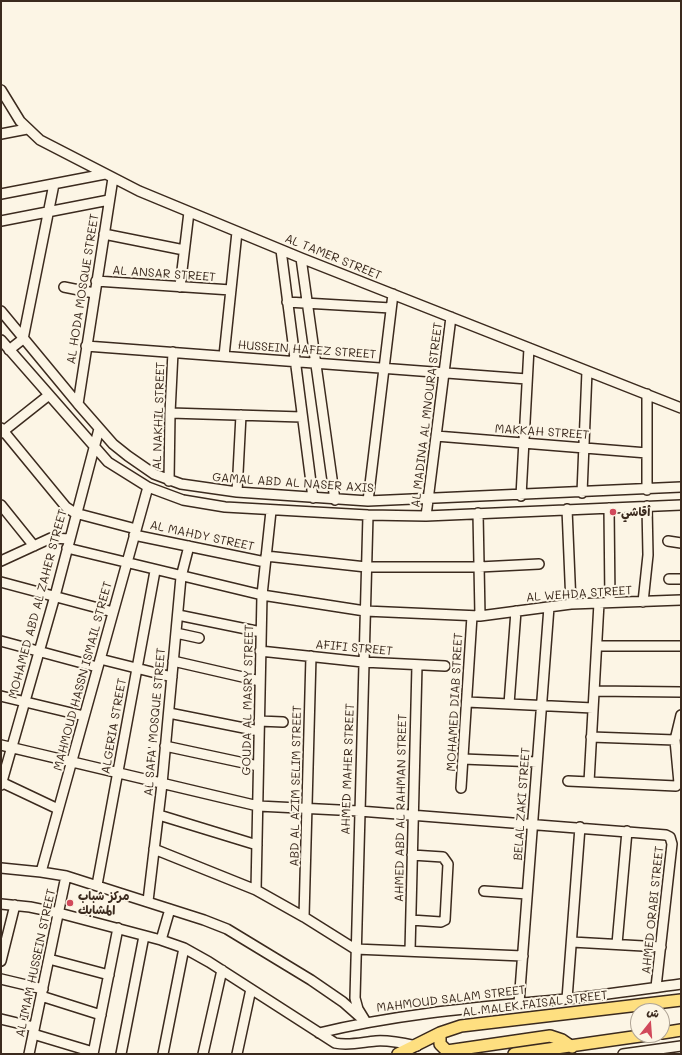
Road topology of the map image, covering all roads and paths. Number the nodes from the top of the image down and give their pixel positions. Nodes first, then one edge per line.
1 (1, 90) edge
2 (27, 129) junction
3 (1, 134) edge
4 (109, 176) junction
5 (54, 184) junction
6 (1, 194) edge
7 (109, 200) junction
8 (49, 212) junction
9 (189, 212) junction
10 (1, 221) edge
11 (237, 232) junction
12 (104, 234) junction
13 (184, 250) junction
14 (281, 250) junction
15 (301, 258) junction
16 (96, 281) junction
17 (64, 287) dead end
18 (180, 287) junction
19 (231, 290) junction
20 (94, 293) junction
21 (393, 294) junction
22 (287, 302) junction
23 (307, 303) junction
24 (391, 308) junction
25 (1, 312) edge
26 (451, 317) junction
27 (24, 339) junction
28 (1, 340) edge
29 (86, 346) junction
30 (529, 348) junction
31 (9, 350) junction
32 (173, 352) junction
33 (224, 356) junction
34 (295, 362) junction
35 (315, 363) junction
36 (383, 368) junction
37 (587, 371) junction
38 (444, 373) junction
39 (527, 379) junction
40 (646, 394) junction
41 (48, 396) junction
42 (78, 404) junction
43 (681, 408) edge
44 (170, 413) junction
45 (241, 415) junction
46 (302, 417) junction
47 (99, 428) junction
48 (2, 430) edge
49 (436, 436) junction
50 (524, 443) junction
51 (93, 447) junction
52 (583, 448) junction
53 (646, 453) junction
54 (169, 481) junction
55 (148, 487) junction
56 (681, 487) edge
57 (647, 490) junction
58 (237, 492) junction
59 (582, 493) junction
60 (521, 496) junction
61 (313, 498) junction
62 (336, 500) junction
63 (429, 500) junction
64 (368, 501) junction
65 (1, 505) edge
66 (681, 505) edge
67 (647, 506) junction
68 (609, 508) junction
69 (567, 509) junction
70 (271, 511) junction
71 (478, 512) junction
72 (75, 513) junction
73 (368, 515) junction
74 (426, 516) junction
75 (135, 532) junction
76 (668, 541) dead end
77 (681, 542) edge
78 (68, 544) junction
79 (34, 546) junction
80 (189, 546) junction
81 (266, 559) junction
82 (1, 561) edge
83 (126, 564) junction
84 (539, 564) dead end
85 (366, 567) junction
86 (479, 567) junction
87 (155, 571) junction
88 (181, 577) junction
89 (669, 579) dead end
90 (681, 579) edge
91 (1, 582) edge
92 (262, 595) junction
93 (55, 596) junction
94 (681, 600) edge
95 (599, 602) junction
96 (610, 602) junction
97 (643, 602) junction
98 (571, 604) junction
99 (549, 607) junction
100 (365, 611) junction
101 (516, 611) junction
102 (113, 612) junction
103 (178, 615) junction
104 (476, 616) junction
105 (261, 632) junction
106 (176, 633) junction
107 (199, 638) dead end
108 (1, 641) edge
109 (597, 646) junction
110 (681, 646) edge
111 (260, 651) junction
112 (39, 652) junction
113 (311, 656) junction
114 (173, 661) junction
115 (363, 662) junction
116 (98, 663) junction
117 (416, 665) junction
118 (445, 666) dead end
119 (137, 668) junction
120 (172, 677) junction
121 (260, 681) junction
122 (594, 691) junction
123 (681, 692) edge
124 (1, 696) edge
125 (25, 701) junction
126 (467, 702) junction
127 (509, 704) junction
128 (541, 706) junction
129 (593, 708) junction
130 (169, 712) junction
131 (681, 715) edge
132 (84, 716) junction
133 (259, 721) junction
134 (283, 722) dead end
135 (259, 731) junction
136 (591, 738) junction
137 (675, 740) junction
138 (1, 745) edge
139 (166, 746) junction
140 (12, 747) junction
141 (463, 759) junction
142 (72, 762) junction
143 (537, 762) junction
144 (258, 766) junction
145 (118, 773) junction
146 (568, 781) dead end
147 (589, 782) junction
148 (1, 783) edge
149 (162, 784) junction
150 (462, 788) dead end
151 (258, 806) junction
152 (58, 809) junction
153 (307, 809) junction
154 (359, 811) junction
155 (158, 815) junction
156 (413, 815) junction
157 (532, 824) junction
158 (580, 827) junction
159 (627, 831) junction
160 (257, 845) junction
161 (154, 849) junction
162 (412, 855) junction
163 (1, 868) edge
164 (42, 872) junction
165 (66, 876) junction
166 (97, 885) junction
167 (256, 890) junction
168 (484, 891) dead end
169 (527, 894) junction
170 (148, 901) junction
171 (1, 904) edge
172 (15, 905) junction
173 (170, 908) junction
174 (59, 913) junction
175 (304, 917) junction
176 (411, 920) junction
177 (118, 928) junction
178 (144, 936) junction
179 (161, 940) junction
180 (572, 942) junction
181 (617, 944) junction
182 (661, 947) junction
183 (184, 948) junction
184 (355, 949) junction
185 (410, 951) junction
186 (522, 956) junction
187 (49, 958) junction
188 (1, 961) edge
189 (222, 970) junction
190 (109, 975) junction
191 (1, 979) edge
192 (681, 984) edge
193 (656, 987) junction
194 (251, 989) junction
195 (42, 992) junction
196 (567, 998) junction
197 (681, 1000) edge
198 (519, 1003) junction
199 (101, 1015) junction
200 (1, 1020) edge
201 (366, 1022) junction
202 (681, 1030) edge
203 (34, 1031) junction
204 (670, 1032) edge
205 (319, 1033) junction
206 (440, 1033) junction
207 (630, 1038) edge
208 (417, 1046) junction
209 (681, 1046) edge
210 (572, 1047) junction
211 (658, 1052) edge
212 (93, 1053) edge
213 (29, 1054) edge
214 (121, 1054) edge
215 (163, 1054) edge
216 (203, 1054) edge
217 (237, 1054) edge
218 (398, 1054) edge
219 (514, 1054) edge
220 (623, 1054) edge

1 - 2 street, AL TAMER STREET
2 - 3 street
2 - 4 street, AL TAMER STREET
4 - 5 street
4 - 7 street, AL HODA MOSQUE STREET
4 - 9 street, AL TAMER STREET
5 - 6 street
5 - 8 street
7 - 8 street
7 - 12 street, AL HODA MOSQUE STREET
8 - 10 street
8 - 27 street
9 - 11 street, AL TAMER STREET
9 - 13 street
11 - 14 street, AL TAMER STREET
11 - 19 street
12 - 13 street
12 - 16 street, AL HODA MOSQUE STREET
13 - 18 street
14 - 15 street, AL TAMER STREET
14 - 22 street
15 - 21 street, AL TAMER STREET
15 - 23 street
16 - 18 street, AL ANSAR STREET
16 - 20 street, AL HODA MOSQUE STREET
17 - 20 street
18 - 19 street, AL ANSAR STREET
19 - 33 street
20 - 29 street, AL HODA MOSQUE STREET
21 - 24 street
21 - 26 street, AL TAMER STREET
22 - 23 street
22 - 34 street
23 - 24 street
23 - 35 street
24 - 36 street
25 - 27 street, GAMAL ABD AL NASER AXIS
26 - 30 street, AL TAMER STREET
26 - 38 street, AL MADINA AL MNOURA STREET
27 - 31 street
27 - 42 street, GAMAL ABD AL NASER AXIS
28 - 31 street
29 - 32 street, HUSSEIN HAFEZ STREET
29 - 42 street, AL HODA MOSQUE STREET
30 - 37 street, AL TAMER STREET
30 - 39 street
31 - 41 street
32 - 33 street, HUSSEIN HAFEZ STREET
32 - 44 street, AL NAKHIL STREET
33 - 34 street, HUSSEIN HAFEZ STREET
34 - 35 street, HUSSEIN HAFEZ STREET
34 - 46 street
35 - 36 street, HUSSEIN HAFEZ STREET
35 - 62 street
36 - 38 street, HUSSEIN HAFEZ STREET
36 - 64 street
37 - 40 street, AL TAMER STREET
37 - 52 street
38 - 39 street, HUSSEIN HAFEZ STREET
38 - 49 street, AL MADINA AL MNOURA STREET
39 - 50 street
40 - 43 street, AL TAMER STREET
40 - 53 street
41 - 48 street
41 - 51 street
42 - 47 street, GAMAL ABD AL NASER AXIS
44 - 45 street
44 - 54 street, AL NAKHIL STREET
45 - 46 street
45 - 58 street
46 - 61 street
47 - 51 street, MOHAMED ABD AL ZAHER STREET
47 - 54 street, GAMAL ABD AL NASER AXIS
48 - 72 street
49 - 50 street, MAKKAH STREET
49 - 63 street, AL MADINA AL MNOURA STREET
50 - 52 street, MAKKAH STREET
50 - 60 street
51 - 55 street
51 - 72 street, MOHAMED ABD AL ZAHER STREET
52 - 53 street, MAKKAH STREET
52 - 59 street
53 - 57 street
54 - 58 street, GAMAL ABD AL NASER AXIS
55 - 70 street
55 - 75 street, MAHMOUD HASSN ISMAIL STREET
56 - 57 street, GAMAL ABD AL NASER AXIS
57 - 59 street, GAMAL ABD AL NASER AXIS
58 - 61 street, GAMAL ABD AL NASER AXIS
59 - 60 street, GAMAL ABD AL NASER AXIS
60 - 63 street, GAMAL ABD AL NASER AXIS
61 - 62 street, GAMAL ABD AL NASER AXIS
62 - 64 street, GAMAL ABD AL NASER AXIS
63 - 64 street, GAMAL ABD AL NASER AXIS
63 - 74 street, AL MADINA AL MNOURA STREET
65 - 79 street
66 - 67 street
67 - 68 street
67 - 97 street
68 - 69 street
68 - 96 street
69 - 71 street
69 - 98 street
70 - 73 street
70 - 81 street, GOUDA AL MASRY STREET
71 - 74 street
71 - 86 street, MOHAMED DIAB STREET
72 - 75 street, AL MAHDY STREET
72 - 78 street, MOHAMED ABD AL ZAHER STREET
73 - 74 street
73 - 85 street, AHMED MAHER STREET
75 - 80 street, AL MAHDY STREET
75 - 83 street, MAHMOUD HASSN ISMAIL STREET
76 - 77 street
78 - 79 street, AL WEHDA STREET
78 - 83 street, AL WEHDA STREET
78 - 93 street, MOHAMED ABD AL ZAHER STREET
79 - 82 street, AL WEHDA STREET
80 - 81 street, AL MAHDY STREET
80 - 88 street, AL SAFA' MOSQUE STREET
81 - 85 street, AL MAHDY STREET
81 - 92 street, GOUDA AL MASRY STREET
83 - 87 street, AL WEHDA STREET
83 - 102 street, MAHMOUD HASSN ISMAIL STREET
84 - 86 street, AL MAHDY STREET
85 - 86 street, AL MAHDY STREET
85 - 100 street, AHMED MAHER STREET
86 - 104 street, MOHAMED DIAB STREET
87 - 88 street, AL WEHDA STREET
87 - 119 street, ALGERIA STREET
88 - 92 street, AL WEHDA STREET
88 - 103 street, AL SAFA' MOSQUE STREET
89 - 90 street
91 - 93 street
92 - 100 street, AL WEHDA STREET
92 - 105 street, GOUDA AL MASRY STREET
93 - 102 street
93 - 112 street, MOHAMED ABD AL ZAHER STREET
94 - 97 street, AL WEHDA STREET
95 - 96 street, AL WEHDA STREET
95 - 98 street, AL WEHDA STREET
95 - 109 street
96 - 97 street, AL WEHDA STREET
98 - 99 street, AL WEHDA STREET
99 - 101 street, AL WEHDA STREET
99 - 128 street, BELAL ZAKI STREET
100 - 104 street, AL WEHDA STREET
100 - 115 street, AHMED MAHER STREET
101 - 104 street, AL WEHDA STREET
101 - 127 street
102 - 116 street, MAHMOUD HASSN ISMAIL STREET
103 - 105 street
103 - 106 street, AL SAFA' MOSQUE STREET
104 - 126 street, MOHAMED DIAB STREET
105 - 111 street, GOUDA AL MASRY STREET
106 - 107 street
106 - 114 street, AL SAFA' MOSQUE STREET
108 - 112 street
109 - 110 street
109 - 122 street
111 - 113 street, AFIFI STREET
111 - 121 street, GOUDA AL MASRY STREET
112 - 116 street
112 - 125 street, MOHAMED ABD AL ZAHER STREET
113 - 115 street, AFIFI STREET
113 - 153 street, ABD AL AZIM SELIM STREET
114 - 120 street, AL SAFA' MOSQUE STREET
114 - 121 street
115 - 117 street, AFIFI STREET
115 - 154 street, AHMED MAHER STREET
116 - 119 street
116 - 132 street, MAHMOUD HASSN ISMAIL STREET
117 - 118 street, AFIFI STREET
117 - 156 street, AHMED ABD AL RAHMAN STREET
119 - 120 street
119 - 145 street, ALGERIA STREET
120 - 130 street, AL SAFA' MOSQUE STREET
121 - 133 street, GOUDA AL MASRY STREET
122 - 123 street
122 - 129 street
124 - 125 street
125 - 132 street
125 - 140 street, MOHAMED ABD AL ZAHER STREET
126 - 127 street
126 - 141 street, MOHAMED DIAB STREET
127 - 128 street
128 - 129 street
128 - 143 street, BELAL ZAKI STREET
129 - 136 street
130 - 135 street
130 - 139 street, AL SAFA' MOSQUE STREET
131 - 137 street
132 - 142 street, MAHMOUD HASSN ISMAIL STREET
133 - 134 street
133 - 135 street, GOUDA AL MASRY STREET
135 - 144 street, GOUDA AL MASRY STREET
136 - 137 street
136 - 147 street
137 - 147 street
138 - 140 street
139 - 144 street
139 - 149 street, AL SAFA' MOSQUE STREET
140 - 142 street
140 - 148 street, MOHAMED ABD AL ZAHER STREET
141 - 143 street
141 - 150 street, MOHAMED DIAB STREET
142 - 145 street
142 - 152 street, MAHMOUD HASSN ISMAIL STREET
143 - 157 street, BELAL ZAKI STREET
144 - 151 street, GOUDA AL MASRY STREET
145 - 149 street
145 - 166 street, ALGERIA STREET
146 - 147 street
148 - 152 street
149 - 151 street
149 - 155 street, AL SAFA' MOSQUE STREET
151 - 153 street
151 - 160 street, GOUDA AL MASRY STREET
152 - 164 street, MAHMOUD HASSN ISMAIL STREET
153 - 154 street
153 - 175 street, ABD AL AZIM SELIM STREET
154 - 156 street
154 - 184 street, AHMED MAHER STREET
155 - 160 street
155 - 161 street, AL SAFA' MOSQUE STREET
156 - 157 street
156 - 162 street, AHMED ABD AL RAHMAN STREET
157 - 158 street
157 - 169 street, BELAL ZAKI STREET
158 - 159 street
158 - 180 street
159 - 181 street
159 - 182 street, AHMED ORABI STREET
160 - 167 street, GOUDA AL MASRY STREET
161 - 167 street
161 - 170 street, AL SAFA' MOSQUE STREET
162 - 176 street, AHMED ABD AL RAHMAN STREET
162 - 176 street
163 - 164 street
164 - 165 street
165 - 166 street
165 - 174 street, AL IMAM HUSSEIN STREET
166 - 170 street
167 - 175 street
168 - 169 street
169 - 186 street, BELAL ZAKI STREET
170 - 173 street
171 - 172 street
172 - 174 street
172 - 188 street
173 - 179 street
173 - 201 street
174 - 177 street
174 - 187 street, AL IMAM HUSSEIN STREET
175 - 184 street
176 - 185 street, AHMED ABD AL RAHMAN STREET
177 - 178 street
177 - 190 street
178 - 179 street
178 - 214 street
179 - 183 street
180 - 181 street
180 - 196 street
181 - 182 street
182 - 193 street, AHMED ORABI STREET
183 - 189 street
183 - 215 street
184 - 185 street
184 - 201 street, AHMED MAHER STREET
185 - 186 street
186 - 198 street, BELAL ZAKI STREET
187 - 190 street
187 - 195 street, AL IMAM HUSSEIN STREET
189 - 194 street
189 - 216 street
190 - 199 street
191 - 195 street
192 - 193 street, MAHMOUD SALAM STREET
193 - 196 street, MAHMOUD SALAM STREET
194 - 205 street
194 - 217 street
195 - 199 street
195 - 203 street, AL IMAM HUSSEIN STREET
196 - 198 street, MAHMOUD SALAM STREET
197 - 206 main road, AL MALEK FAISAL STREET
198 - 201 street, MAHMOUD SALAM STREET
199 - 212 street
200 - 203 street
201 - 205 street, MAHMOUD SALAM STREET
202 - 204 main road
203 - 212 street
203 - 213 street, AL IMAM HUSSEIN STREET
205 - 208 street
206 - 208 main road, AL MALEK FAISAL STREET
206 - 210 main road
207 - 210 main road
208 - 218 main road, AL MALEK FAISAL STREET
209 - 211 street
210 - 219 main road
211 - 220 street

